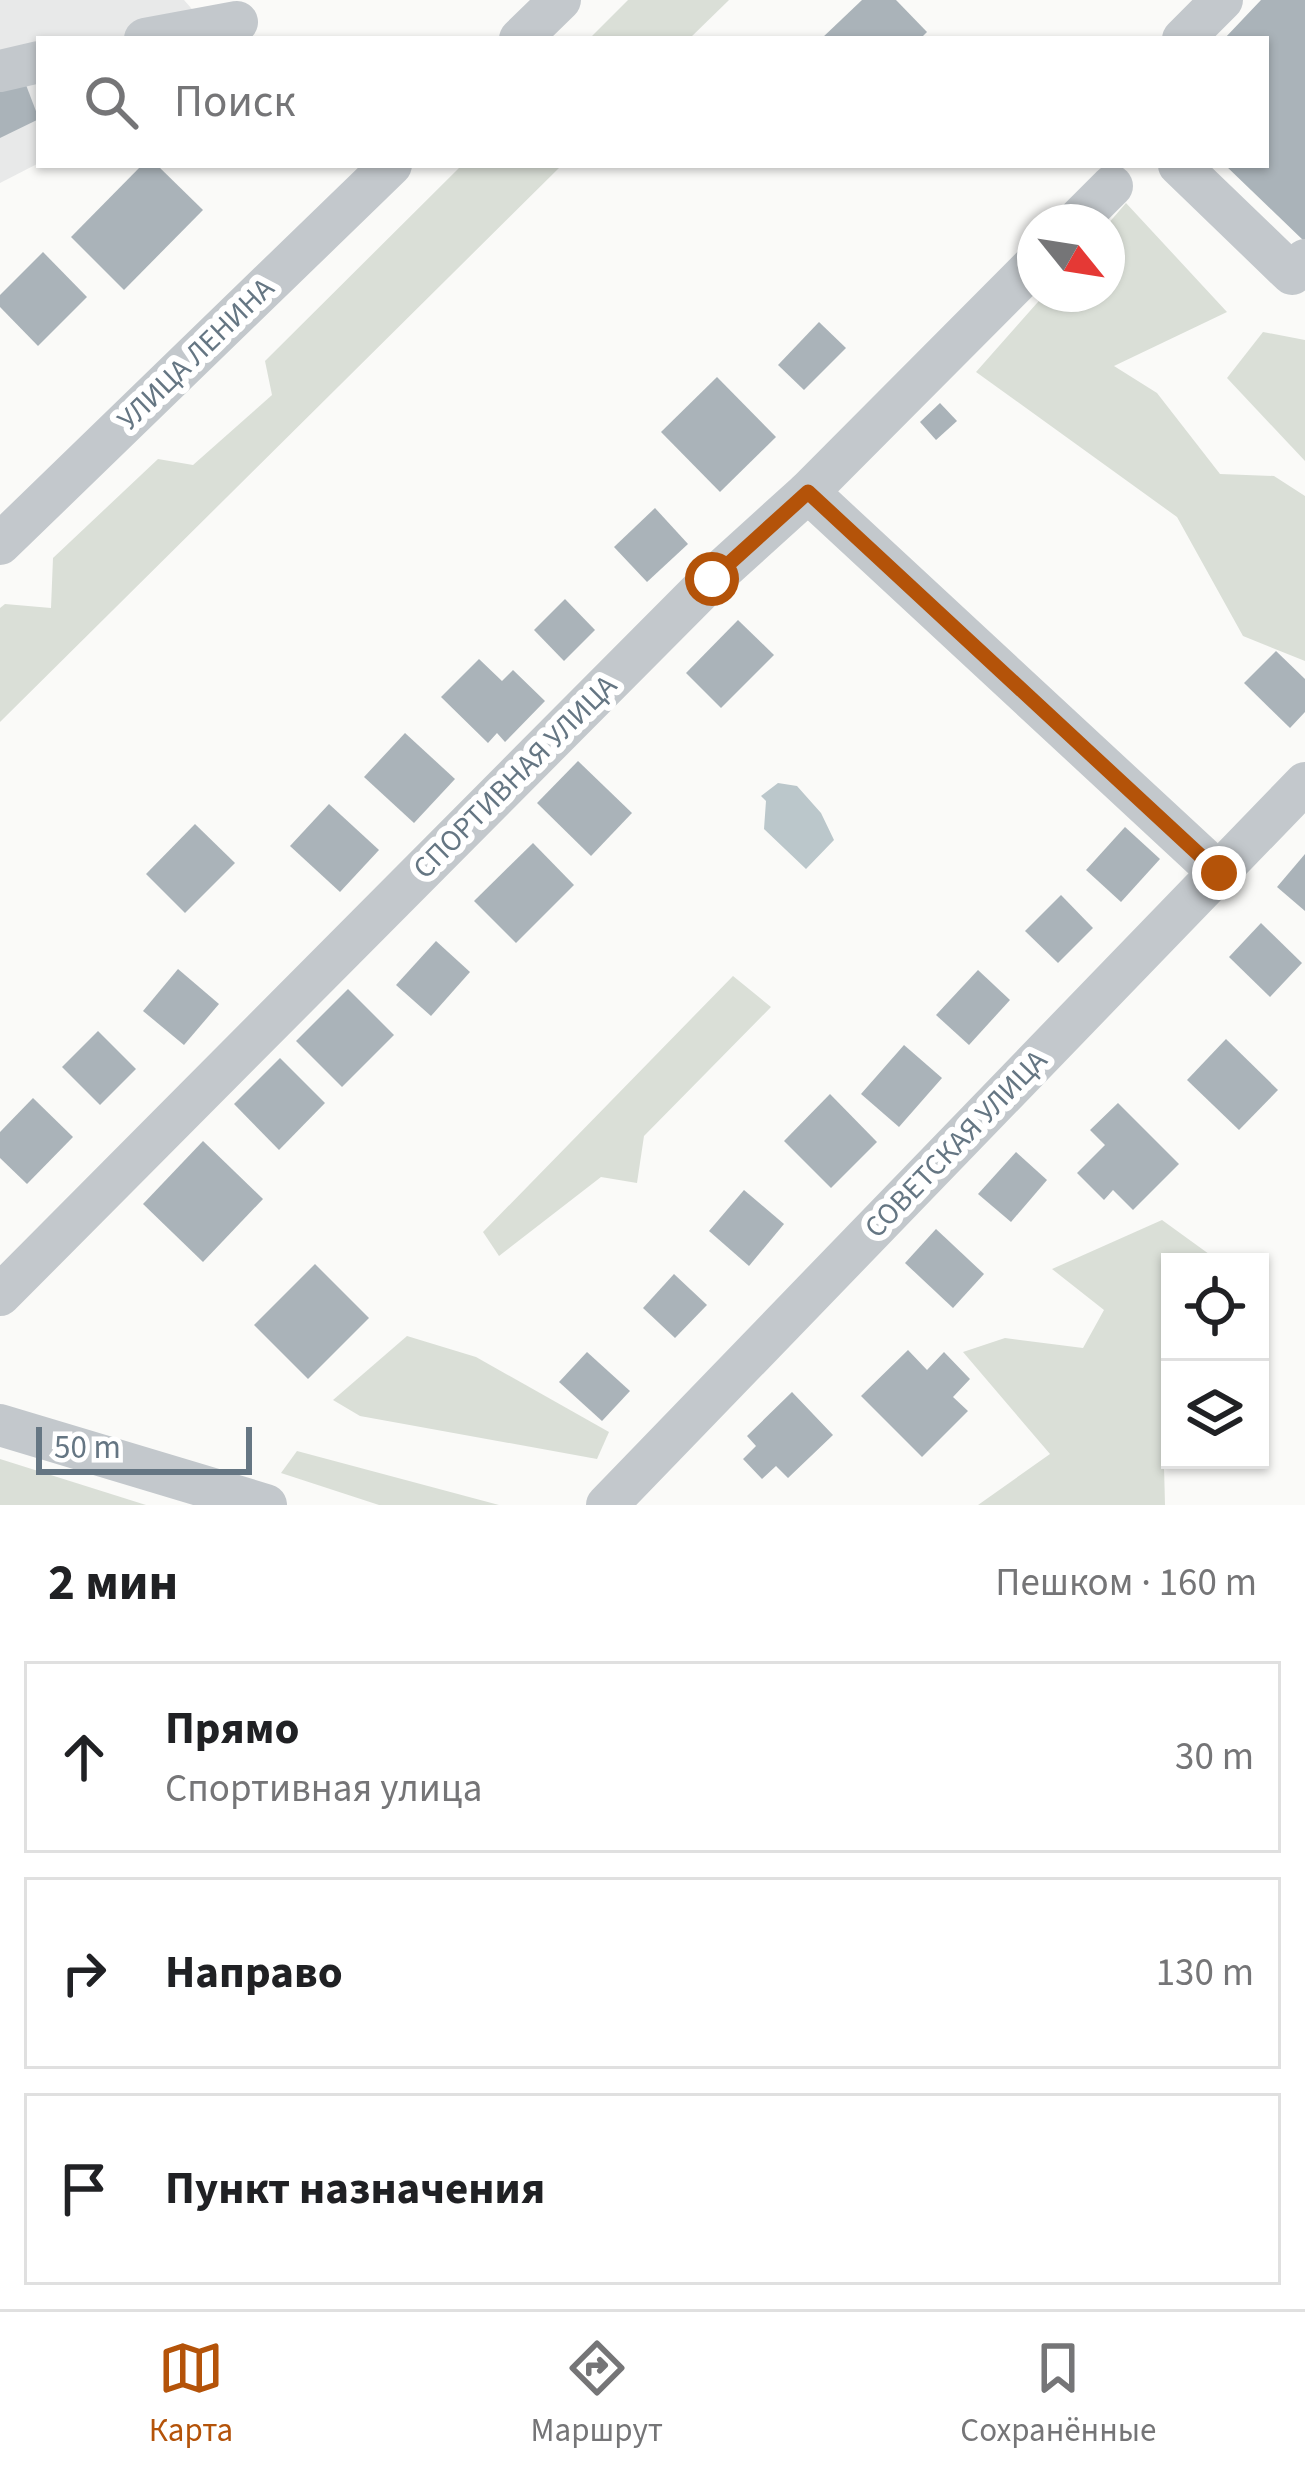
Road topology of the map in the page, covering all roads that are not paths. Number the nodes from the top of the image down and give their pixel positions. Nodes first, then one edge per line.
1 (560, 0) edge
2 (1222, 0) edge
3 (240, 20) edge
4 (160, 36) edge
5 (523, 36) edge
6 (1187, 36) edge
7 (36, 63) edge
8 (0, 71) edge
9 (385, 168) edge
10 (1182, 168) edge
11 (348, 184) edge
12 (1112, 186) dead end
13 (1094, 204) edge
14 (1305, 260) edge
15 (1017, 281) edge
16 (808, 492) junction
17 (7, 523) edge
18 (1305, 783) edge
19 (1219, 873) junction
20 (0, 1295) edge
21 (0, 1425) edge
22 (266, 1505) edge
23 (607, 1505) edge

1 - 5 street
2 - 6 street
3 - 4 street
7 - 8 street
9 - 11 street, УЛИЦА ЛЕНИНА
10 - 14 street
11 - 17 street, УЛИЦА ЛЕНИНА
12 - 13 street
15 - 16 street, СПОРТИВНАЯ УЛИЦА
16 - 19 street
16 - 20 street, СПОРТИВНАЯ УЛИЦА
18 - 19 street, СОВЕТСКАЯ УЛИЦА
19 - 23 street, СОВЕТСКАЯ УЛИЦА
21 - 22 street

